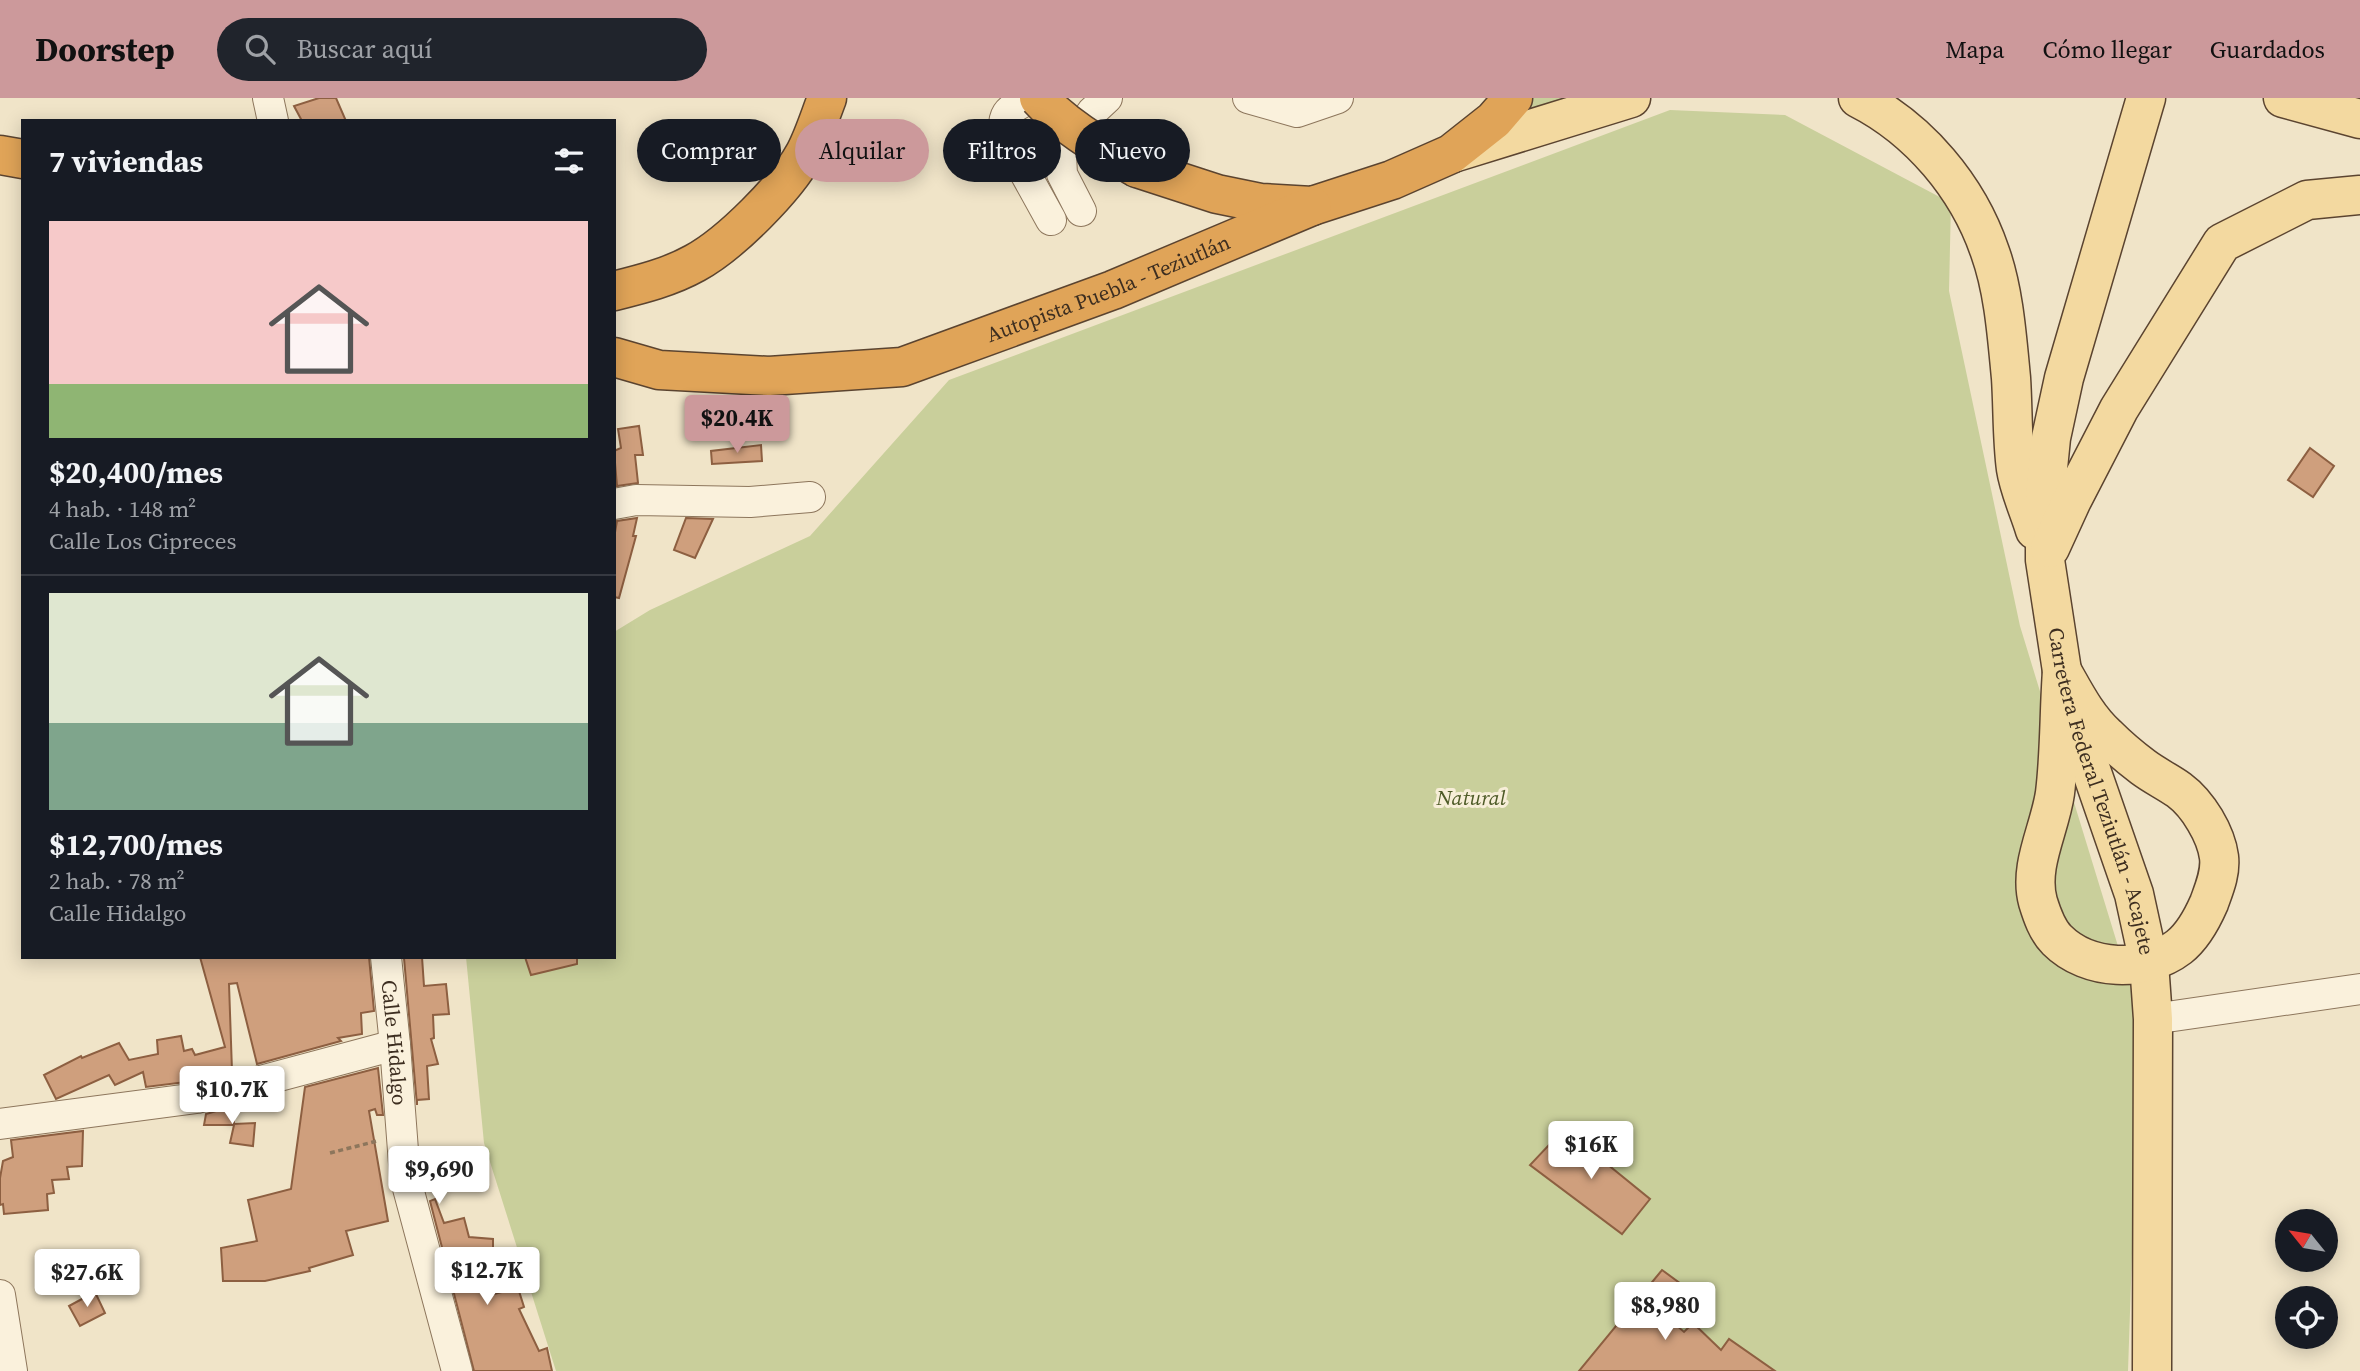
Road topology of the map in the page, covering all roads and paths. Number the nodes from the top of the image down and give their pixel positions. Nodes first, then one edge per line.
1 (268, 98) edge
2 (827, 98) edge
3 (1030, 98) edge
4 (1039, 98) edge
5 (1107, 98) edge
6 (1248, 98) edge
7 (1338, 98) edge
8 (1513, 98) edge
9 (1631, 98) edge
10 (1858, 98) edge
11 (2146, 98) edge
12 (2283, 98) edge
13 (273, 119) edge
14 (2360, 119) edge
15 (1451, 154) junction
16 (0, 155) edge
17 (21, 159) edge
18 (2360, 195) edge
19 (1312, 206) junction
20 (1081, 211) dead end
21 (1051, 220) dead end
22 (616, 290) edge
23 (616, 358) edge
24 (810, 497) dead end
25 (616, 503) edge
26 (2045, 560) junction
27 (2062, 671) junction
28 (386, 959) edge
29 (2149, 963) junction
30 (2360, 989) edge
31 (2153, 1019) junction
32 (396, 1045) junction
33 (0, 1124) edge
34 (403, 1135) junction
35 (330, 1153) dead end
36 (0, 1295) edge
37 (12, 1371) edge
38 (457, 1371) edge
39 (2152, 1371) edge

1 - 13 street
2 - 22 highway
3 - 21 street
4 - 19 highway, Autopista Puebla - Teziutlán, bridge
5 - 20 street
6 - 7 street
8 - 15 highway, Autopista Puebla - Teziutlán
9 - 15 main road
10 - 26 main road
11 - 26 main road, Carretera Federal Teziutlán - Acajete
12 - 14 main road
15 - 19 highway, Autopista Puebla - Teziutlán
16 - 17 highway
18 - 26 main road
19 - 23 highway, Autopista Puebla - Teziutlán
24 - 25 street
26 - 27 main road, Carretera Federal Teziutlán - Acajete
27 - 29 main road, Carretera Federal Teziutlán - Acajete
27 - 29 main road
27 - 29 main road
28 - 32 street, Calle Hidalgo
29 - 31 main road, Carretera Federal Teziutlán - Acajete
30 - 31 street
31 - 39 main road, Carretera Federal Teziutlán - Acajete
32 - 33 street
32 - 34 street, Calle Hidalgo
34 - 35 path
34 - 38 street, Calle Hidalgo
36 - 37 street

